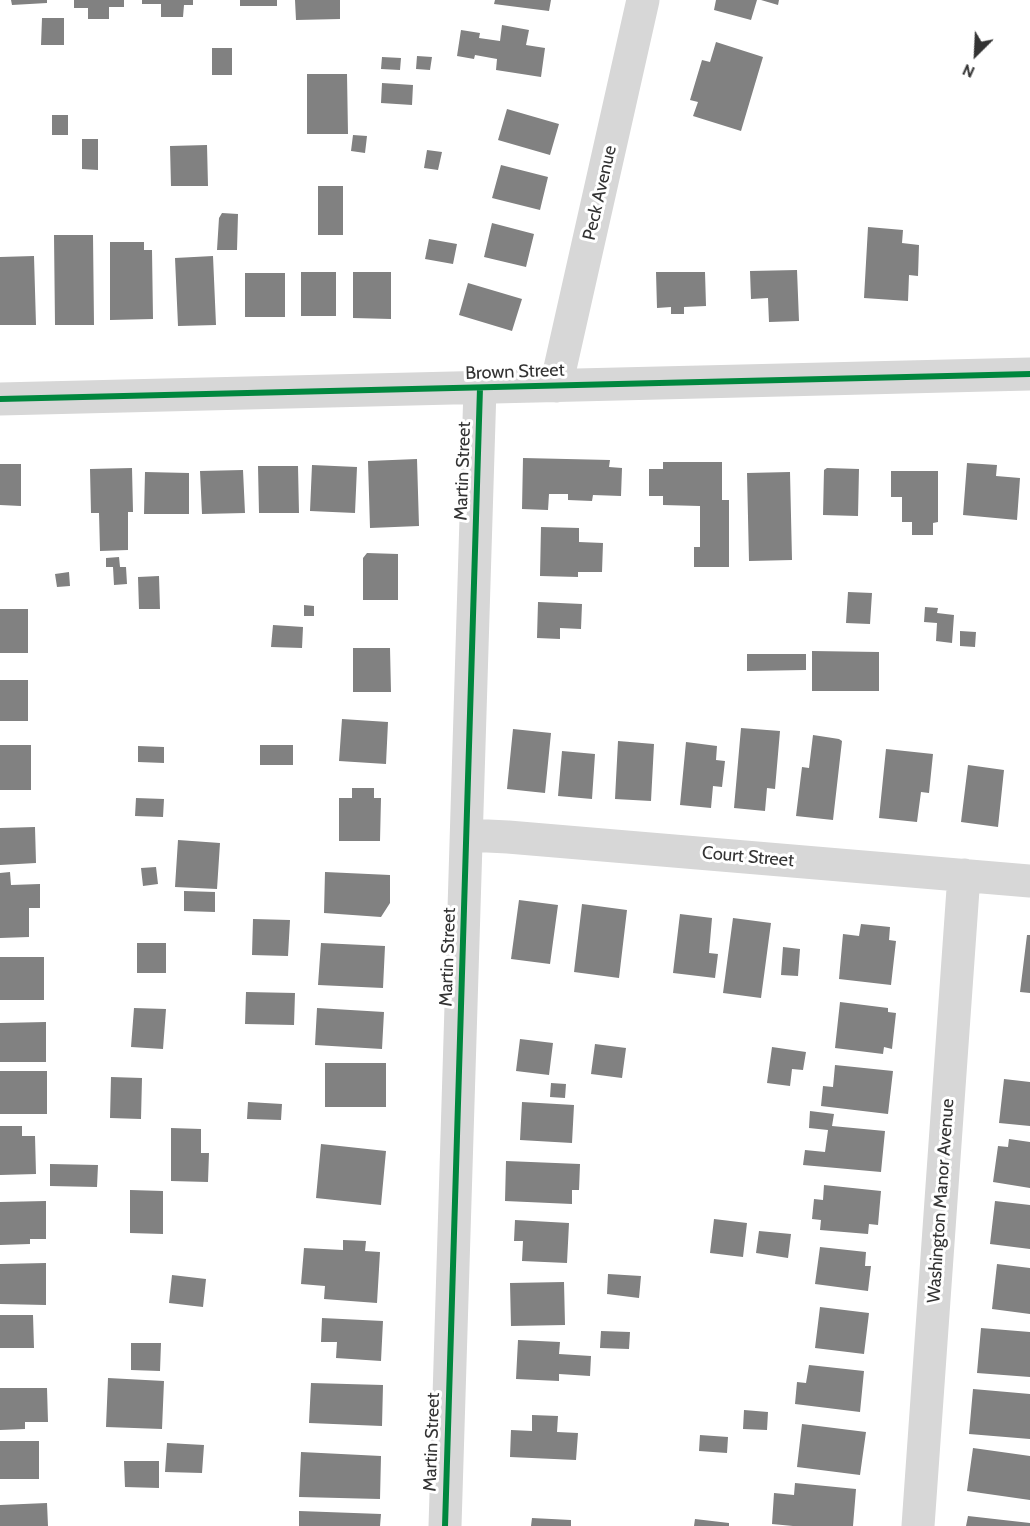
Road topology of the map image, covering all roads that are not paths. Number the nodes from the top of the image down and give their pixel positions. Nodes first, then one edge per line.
1 (643, 0) edge
2 (1030, 374) edge
3 (556, 386) junction
4 (480, 388) junction
5 (0, 399) edge
6 (467, 835) junction
7 (964, 875) junction
8 (1030, 880) edge
9 (445, 1526) edge
10 (918, 1526) edge

1 - 3 street, Peck Avenue
2 - 3 street, Brown Street
3 - 4 street, Brown Street
4 - 5 street, Brown Street
4 - 6 street, Martin Street
6 - 7 street, Court Street
6 - 9 street, Martin Street
7 - 8 street, Court Street
7 - 10 street, Washington Manor Avenue

